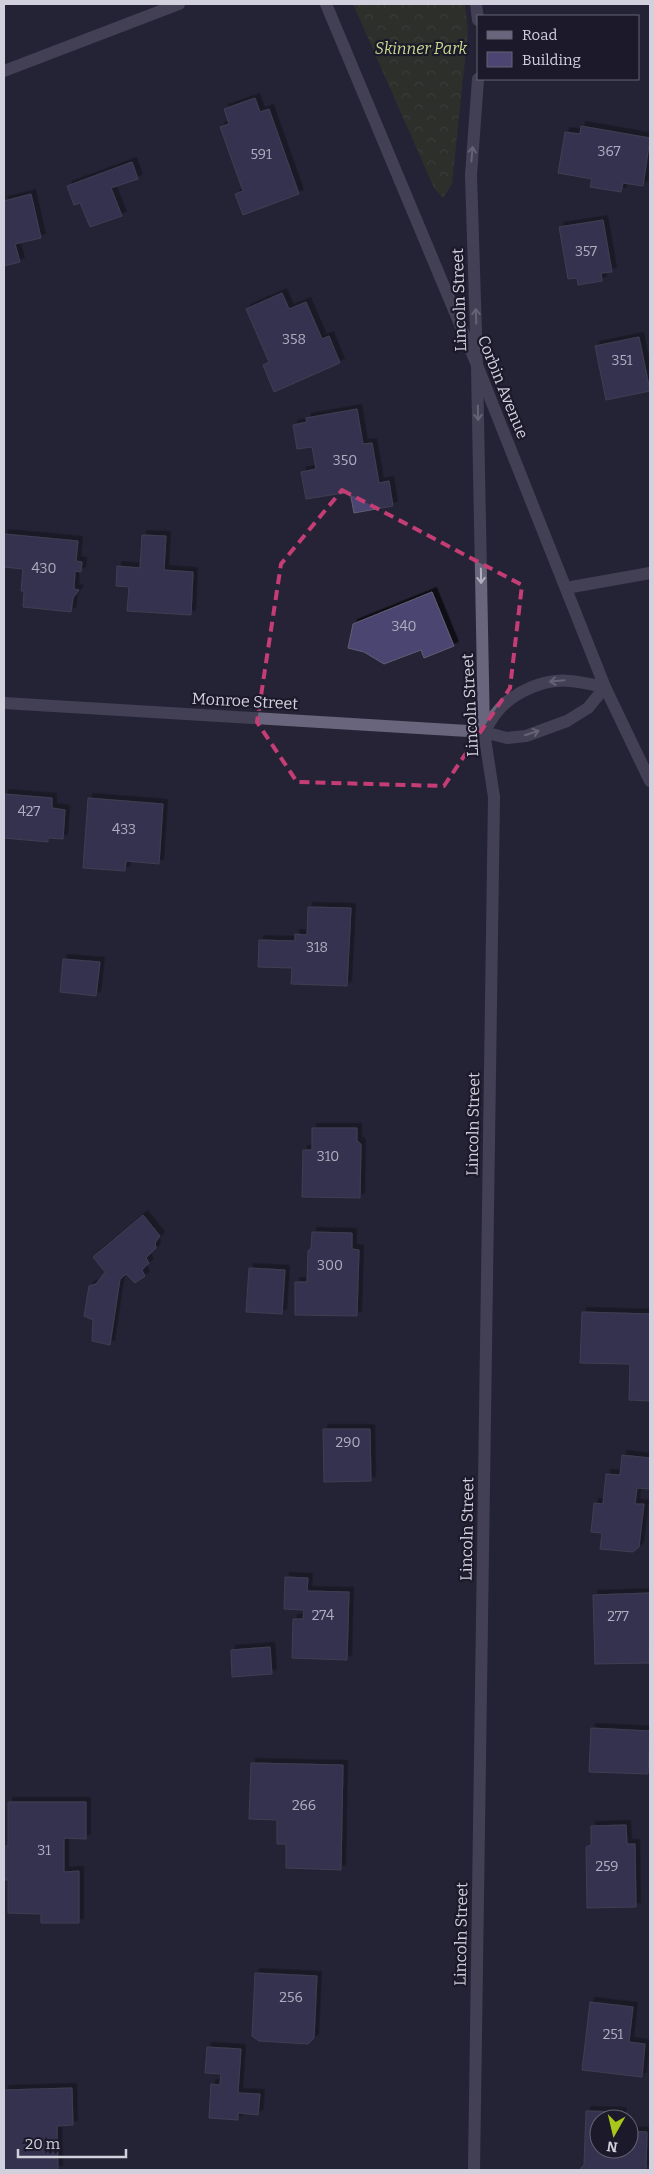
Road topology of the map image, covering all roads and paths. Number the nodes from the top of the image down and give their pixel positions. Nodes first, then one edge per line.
1 (178, 4) edge
2 (326, 4) edge
3 (4, 71) edge
4 (478, 80) edge
5 (477, 365) junction
6 (650, 573) edge
7 (566, 588) junction
8 (605, 687) junction
9 (4, 703) edge
10 (484, 732) junction
11 (650, 782) edge
12 (474, 2170) edge

1 - 3 street
2 - 5 street, Corbin Avenue
5 -> 4 street, Lincoln Street
5 - 7 street, Corbin Avenue
5 -> 10 street, Lincoln Street
6 - 7 street
7 - 8 street, Corbin Avenue
10 -> 8 street, Monroe Street
8 -> 10 street
8 - 11 street, Corbin Avenue
9 - 10 street, Monroe Street
10 - 12 street, Lincoln Street

